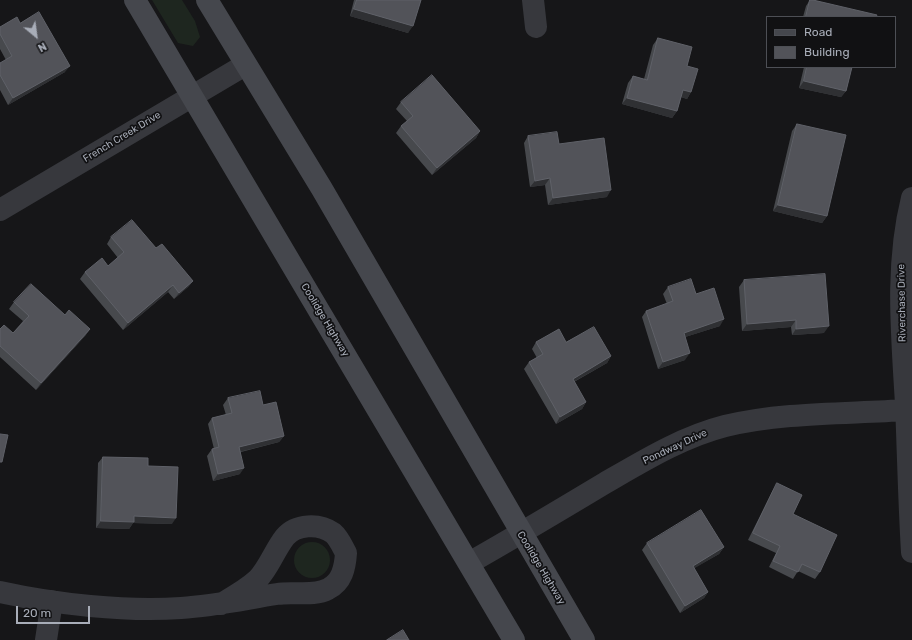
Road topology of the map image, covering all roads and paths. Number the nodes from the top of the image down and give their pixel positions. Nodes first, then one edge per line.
1 (135, 0) edge
2 (207, 0) edge
3 (533, 0) edge
4 (536, 27) dead end
5 (245, 65) junction
6 (192, 96) junction
7 (912, 198) edge
8 (0, 210) edge
9 (906, 410) junction
10 (521, 534) junction
11 (912, 552) edge
12 (469, 564) junction
13 (0, 592) edge
14 (52, 601) junction
15 (221, 604) junction
16 (46, 640) edge
17 (514, 640) edge
18 (584, 640) edge

1 - 6 main road, Coolidge Highway
2 - 5 main road, Coolidge Highway
3 - 4 street
5 - 6 street, French Creek Drive
5 - 10 main road, Coolidge Highway
6 - 8 street, French Creek Drive
6 - 12 main road, Coolidge Highway
7 - 9 street, Riverchase Drive
9 - 10 street, Pondway Drive
9 - 11 street, Riverchase Drive
10 - 12 street, Pondway Drive
10 - 18 main road, Coolidge Highway
12 - 17 main road, Coolidge Highway
13 - 14 street
14 - 15 street
14 - 16 street
15 - 15 street

